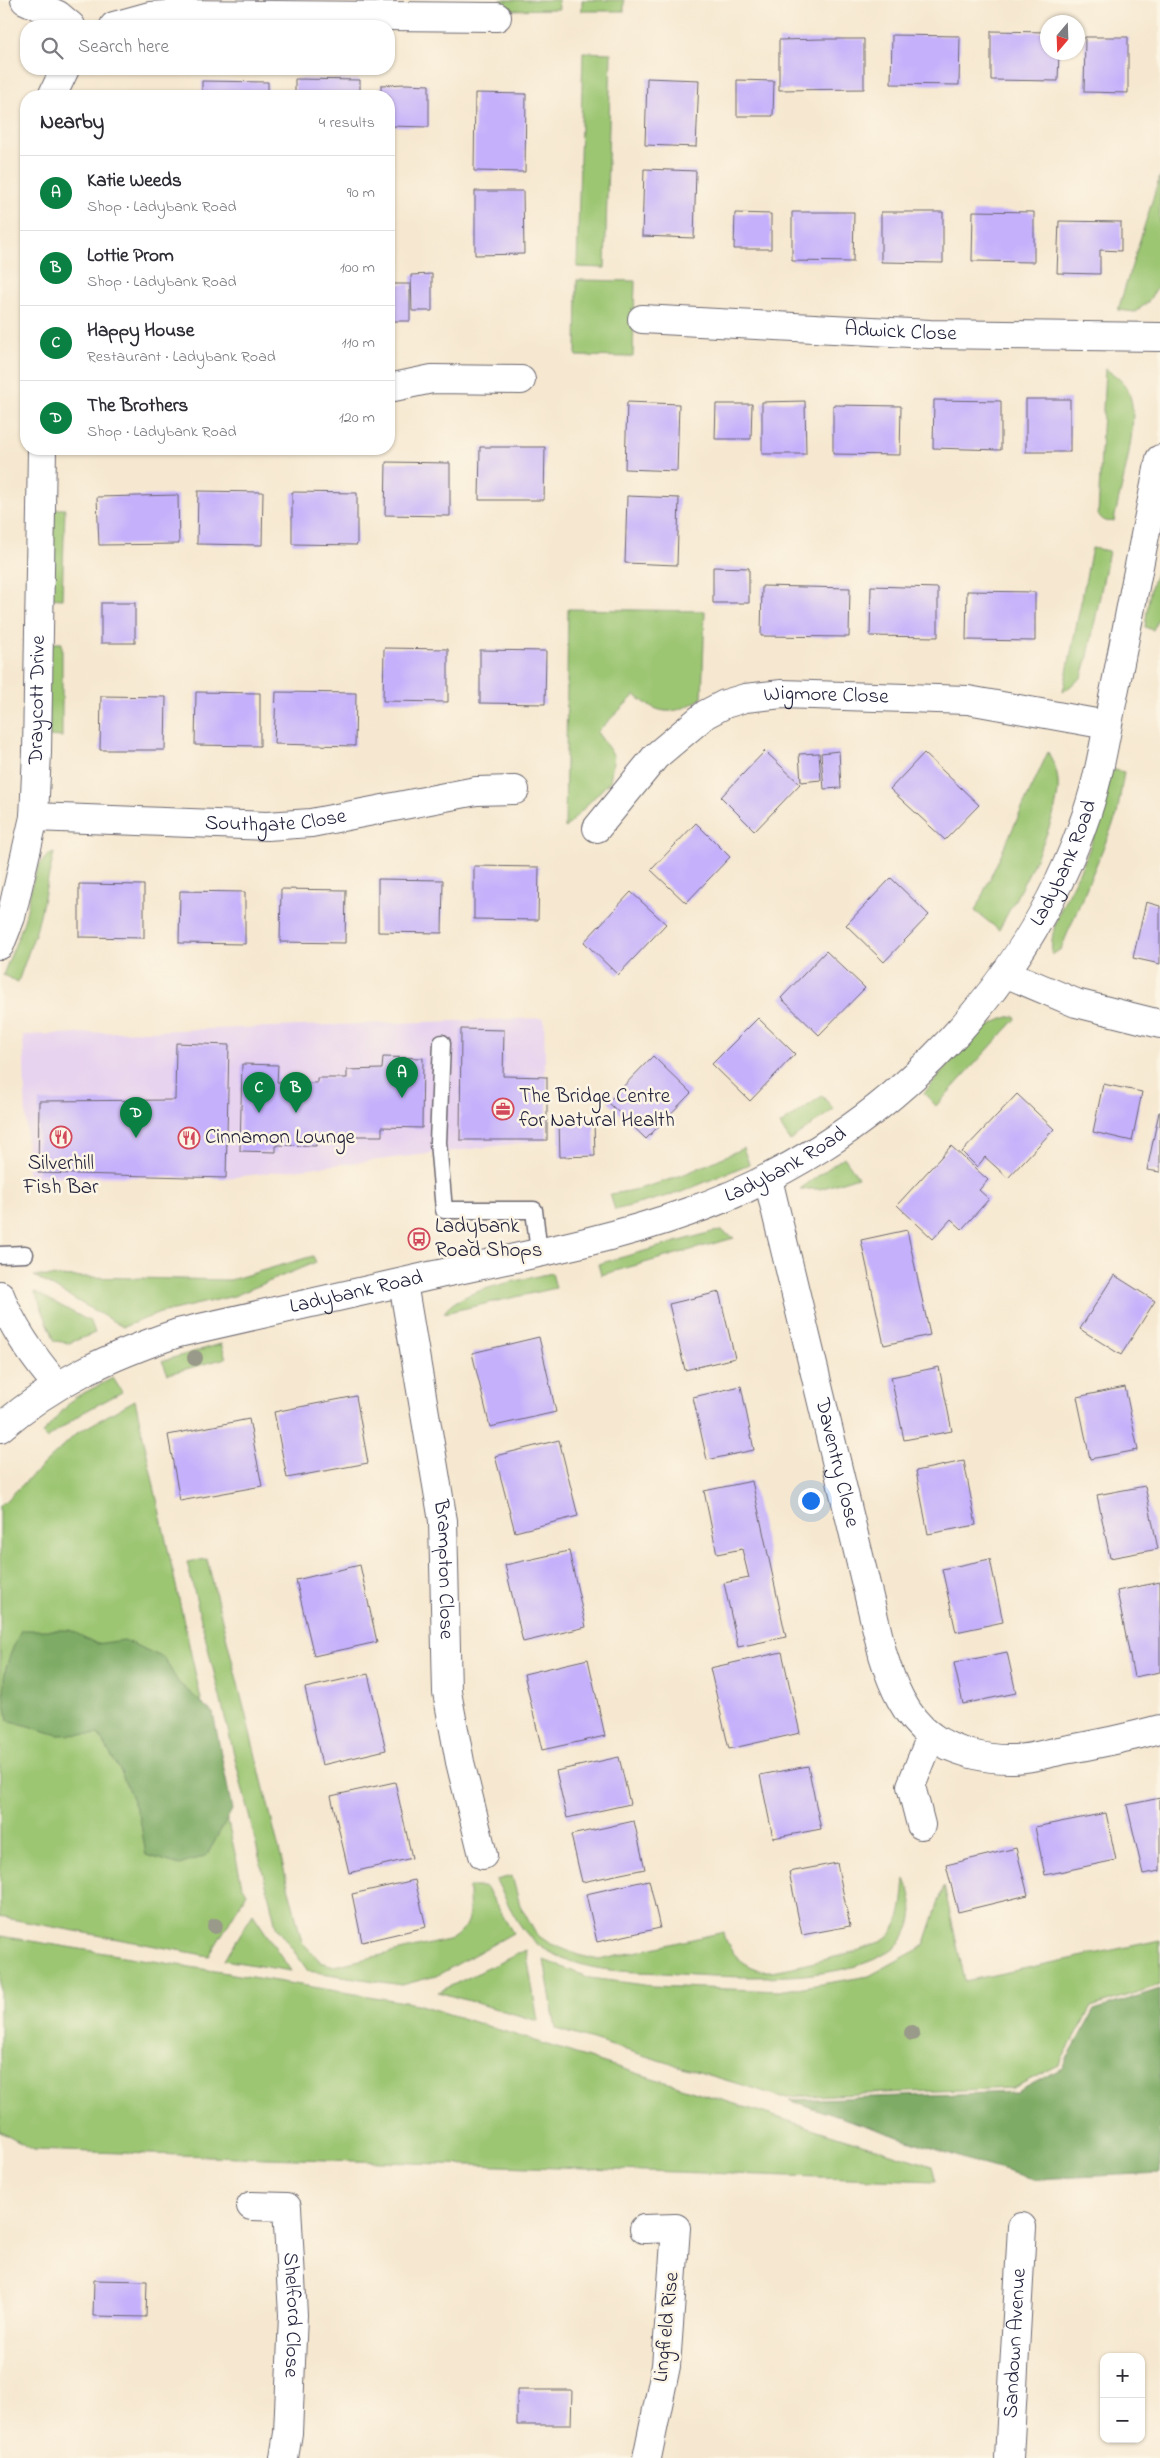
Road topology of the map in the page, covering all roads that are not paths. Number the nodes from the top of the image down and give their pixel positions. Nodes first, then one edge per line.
1 (25, 0) edge
2 (497, 17) dead end
3 (64, 20) edge
4 (136, 20) edge
5 (62, 75) edge
6 (55, 90) edge
7 (642, 320) dead end
8 (1160, 337) edge
9 (522, 380) dead end
10 (395, 387) edge
11 (42, 455) edge
12 (1160, 459) edge
13 (1155, 506) edge
14 (1107, 725) junction
15 (515, 790) dead end
16 (34, 817) junction
17 (597, 828) dead end
18 (0, 945) edge
19 (1004, 973) junction
20 (1160, 1024) edge
21 (442, 1043) dead end
22 (768, 1179) junction
23 (539, 1253) junction
24 (25, 1254) dead end
25 (0, 1255) edge
26 (403, 1283) junction
27 (0, 1295) edge
28 (57, 1385) junction
29 (0, 1428) edge
30 (1160, 1729) edge
31 (931, 1736) junction
32 (921, 1826) dead end
33 (483, 1856) dead end
34 (251, 2206) dead end
35 (1022, 2227) dead end
36 (644, 2229) dead end
37 (284, 2458) edge
38 (647, 2458) edge
39 (1009, 2458) edge

1 - 3 street
2 - 4 street
5 - 6 street
7 - 8 street, Adwick Close
9 - 10 street
11 - 16 street, Draycott Drive
12 - 13 street, Ladybank Road
13 - 14 street, Ladybank Road
14 - 17 street, Wigmore Close
14 - 19 street, Ladybank Road
15 - 16 street, Southgate Close
16 - 18 street, Draycott Drive
19 - 20 street
19 - 22 street, Ladybank Road
21 - 23 lane
22 - 23 street, Ladybank Road
22 - 31 street, Daventry Close
23 - 26 street, Ladybank Road
24 - 25 lane
26 - 28 street, Ladybank Road
26 - 33 street, Brampton Close
27 - 28 street
28 - 29 street, Ladybank Road
30 - 31 street, Daventry Close
31 - 32 street
34 - 37 street, Shelford Close
35 - 39 street, Sandown Avenue
36 - 38 street, Lingfield Rise

